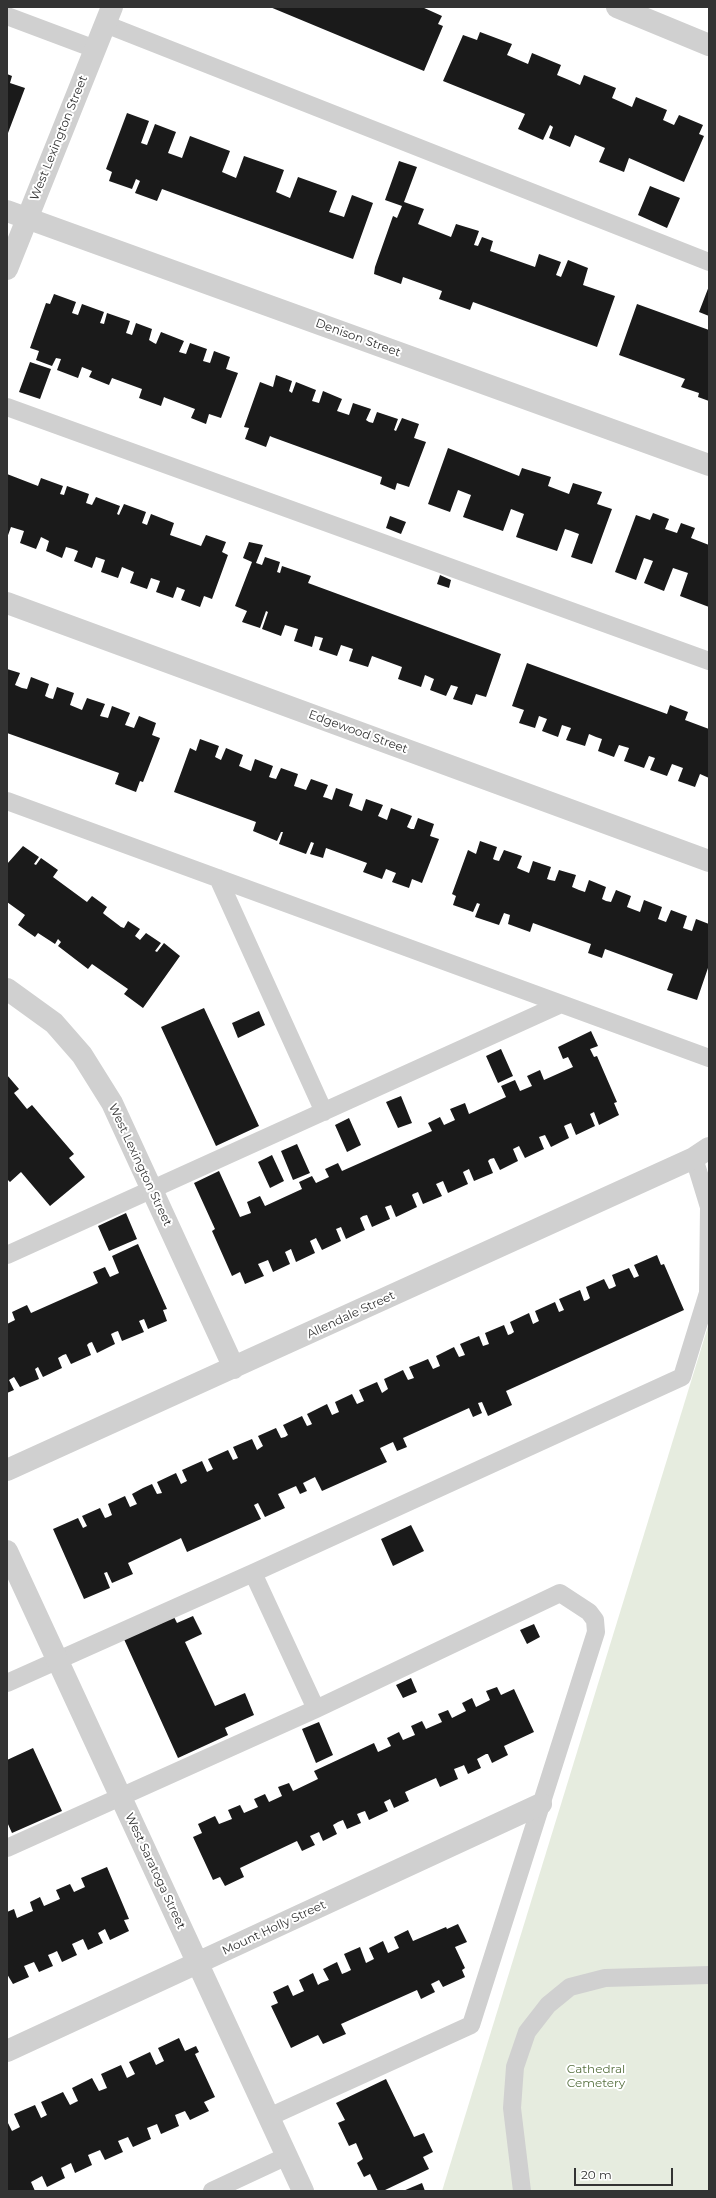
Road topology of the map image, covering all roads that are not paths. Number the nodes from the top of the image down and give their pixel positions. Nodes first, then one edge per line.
1 (617, 7) edge
2 (109, 15) edge
3 (7, 16) edge
4 (709, 45) edge
5 (95, 49) junction
6 (17, 215) edge
7 (709, 262) edge
8 (7, 269) edge
9 (7, 407) edge
10 (709, 465) edge
11 (7, 603) edge
12 (709, 661) edge
13 (7, 801) edge
14 (709, 861) edge
15 (218, 878) junction
16 (7, 990) edge
17 (561, 1004) junction
18 (709, 1058) edge
19 (324, 1112) junction
20 (702, 1153) edge
21 (152, 1190) junction
22 (7, 1255) edge
23 (234, 1368) junction
24 (7, 1470) edge
25 (7, 1551) edge
26 (254, 1573) junction
27 (58, 1660) junction
28 (7, 1683) edge
29 (316, 1709) junction
30 (120, 1796) junction
31 (542, 1804) junction
32 (7, 1848) edge
33 (198, 1963) junction
34 (709, 1975) edge
35 (7, 2051) edge
36 (269, 2117) junction
37 (287, 2156) junction
38 (212, 2191) edge
39 (303, 2191) edge
40 (522, 2191) edge

1 - 4 street
2 - 5 street, West Lexington Street
2 - 7 lane
3 - 5 lane
5 - 6 street, West Lexington Street
6 - 8 street, West Lexington Street
6 - 10 street, Denison Street
9 - 12 lane
11 - 14 street, Edgewood Street
13 - 15 lane
15 - 17 lane
15 - 19 lane
16 - 21 street, West Lexington Street
17 - 18 lane
17 - 19 lane
19 - 21 lane
20 - 23 street, Allendale Street
20 - 26 lane
21 - 22 lane
21 - 23 street, West Lexington Street
23 - 24 street, Allendale Street
25 - 27 street, West Saratoga Street
26 - 27 lane
26 - 29 lane
27 - 28 lane
27 - 30 street, West Saratoga Street
29 - 30 lane
29 - 31 lane
30 - 32 lane
30 - 33 street, West Saratoga Street
31 - 33 street, Mount Holly Street
31 - 36 lane
33 - 35 street, Mount Holly Street
33 - 36 street, West Saratoga Street
34 - 40 lane
36 - 37 street, West Saratoga Street
37 - 38 lane
37 - 39 street, West Saratoga Street

